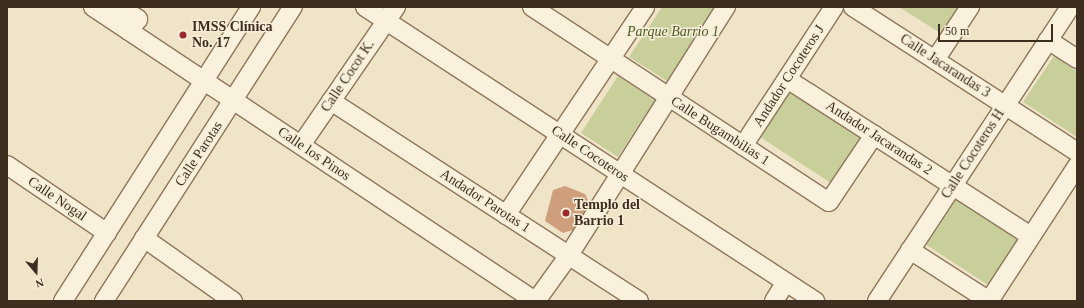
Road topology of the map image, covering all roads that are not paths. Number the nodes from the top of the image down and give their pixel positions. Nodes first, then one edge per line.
1 (93, 7) edge
2 (120, 7) edge
3 (251, 7) edge
4 (293, 7) edge
5 (365, 7) edge
6 (532, 7) edge
7 (645, 7) edge
8 (726, 7) edge
9 (834, 7) edge
10 (853, 7) edge
11 (970, 7) edge
12 (1070, 7) edge
13 (391, 14) edge
14 (129, 31) junction
15 (1048, 40) junction
16 (611, 59) junction
17 (1077, 59) edge
18 (935, 60) junction
19 (787, 79) junction
20 (205, 81) junction
21 (668, 97) junction
22 (233, 100) junction
23 (331, 101) junction
24 (1005, 105) junction
25 (560, 134) junction
26 (874, 134) junction
27 (301, 145) junction
28 (743, 146) junction
29 (1077, 152) edge
30 (7, 165) edge
31 (1077, 166) edge
32 (619, 173) junction
33 (952, 186) junction
34 (506, 215) junction
35 (107, 233) junction
36 (1031, 236) junction
37 (144, 238) junction
38 (910, 250) junction
39 (569, 255) junction
40 (786, 282) junction
41 (63, 301) edge
42 (104, 301) edge
43 (233, 301) edge
44 (535, 301) edge
45 (639, 301) edge
46 (774, 301) edge
47 (814, 301) edge
48 (877, 301) edge
49 (989, 301) edge

1 - 14 street, Calle los Pinos
2 - 14 street
3 - 20 street
4 - 22 street, Calle Parotas
5 - 13 street, Calle Cocoteros
6 - 16 street
7 - 16 street
8 - 21 street
9 - 19 street, Andador Cocoteros J
10 - 18 street, Calle Jacarandas 3
11 - 18 street
12 - 15 street, Calle Cocoteros H
13 - 23 street, Calle Cocot K.
13 - 25 street, Calle Cocoteros
14 - 20 street, Calle los Pinos
15 - 17 street
15 - 24 street, Calle Cocoteros H
16 - 21 street, Calle Bugambilias 1
16 - 25 street
18 - 24 street, Calle Jacarandas 3
19 - 26 street, Andador Jacarandas 2
19 - 28 street, Andador Cocoteros J
20 - 22 street, Calle los Pinos
20 - 35 street
21 - 28 street, Calle Bugambilias 1
21 - 32 street
22 - 27 street, Calle los Pinos
22 - 37 street, Calle Parotas
23 - 27 street, Calle Cocot K.
23 - 34 street, Andador Parotas 1
24 - 29 street, Calle Jacarandas 3
24 - 33 street, Calle Cocoteros H
25 - 32 street, Calle Cocoteros
25 - 34 street
26 - 28 street, Calle Bugambilias 1
26 - 33 street, Andador Jacarandas 2
27 - 44 street, Calle los Pinos
30 - 35 street, Calle Nogal
31 - 36 street
32 - 39 street
32 - 40 street, Calle Cocoteros
33 - 36 street, Andador Jacarandas 2
33 - 38 street, Calle Cocoteros H
34 - 39 street, Andador Parotas 1
35 - 41 street
36 - 49 street
37 - 42 street, Calle Parotas
37 - 43 street
38 - 48 street, Calle Cocoteros H
38 - 49 street
39 - 44 street
39 - 45 street, Andador Parotas 1
40 - 46 street
40 - 47 street, Calle Cocoteros

